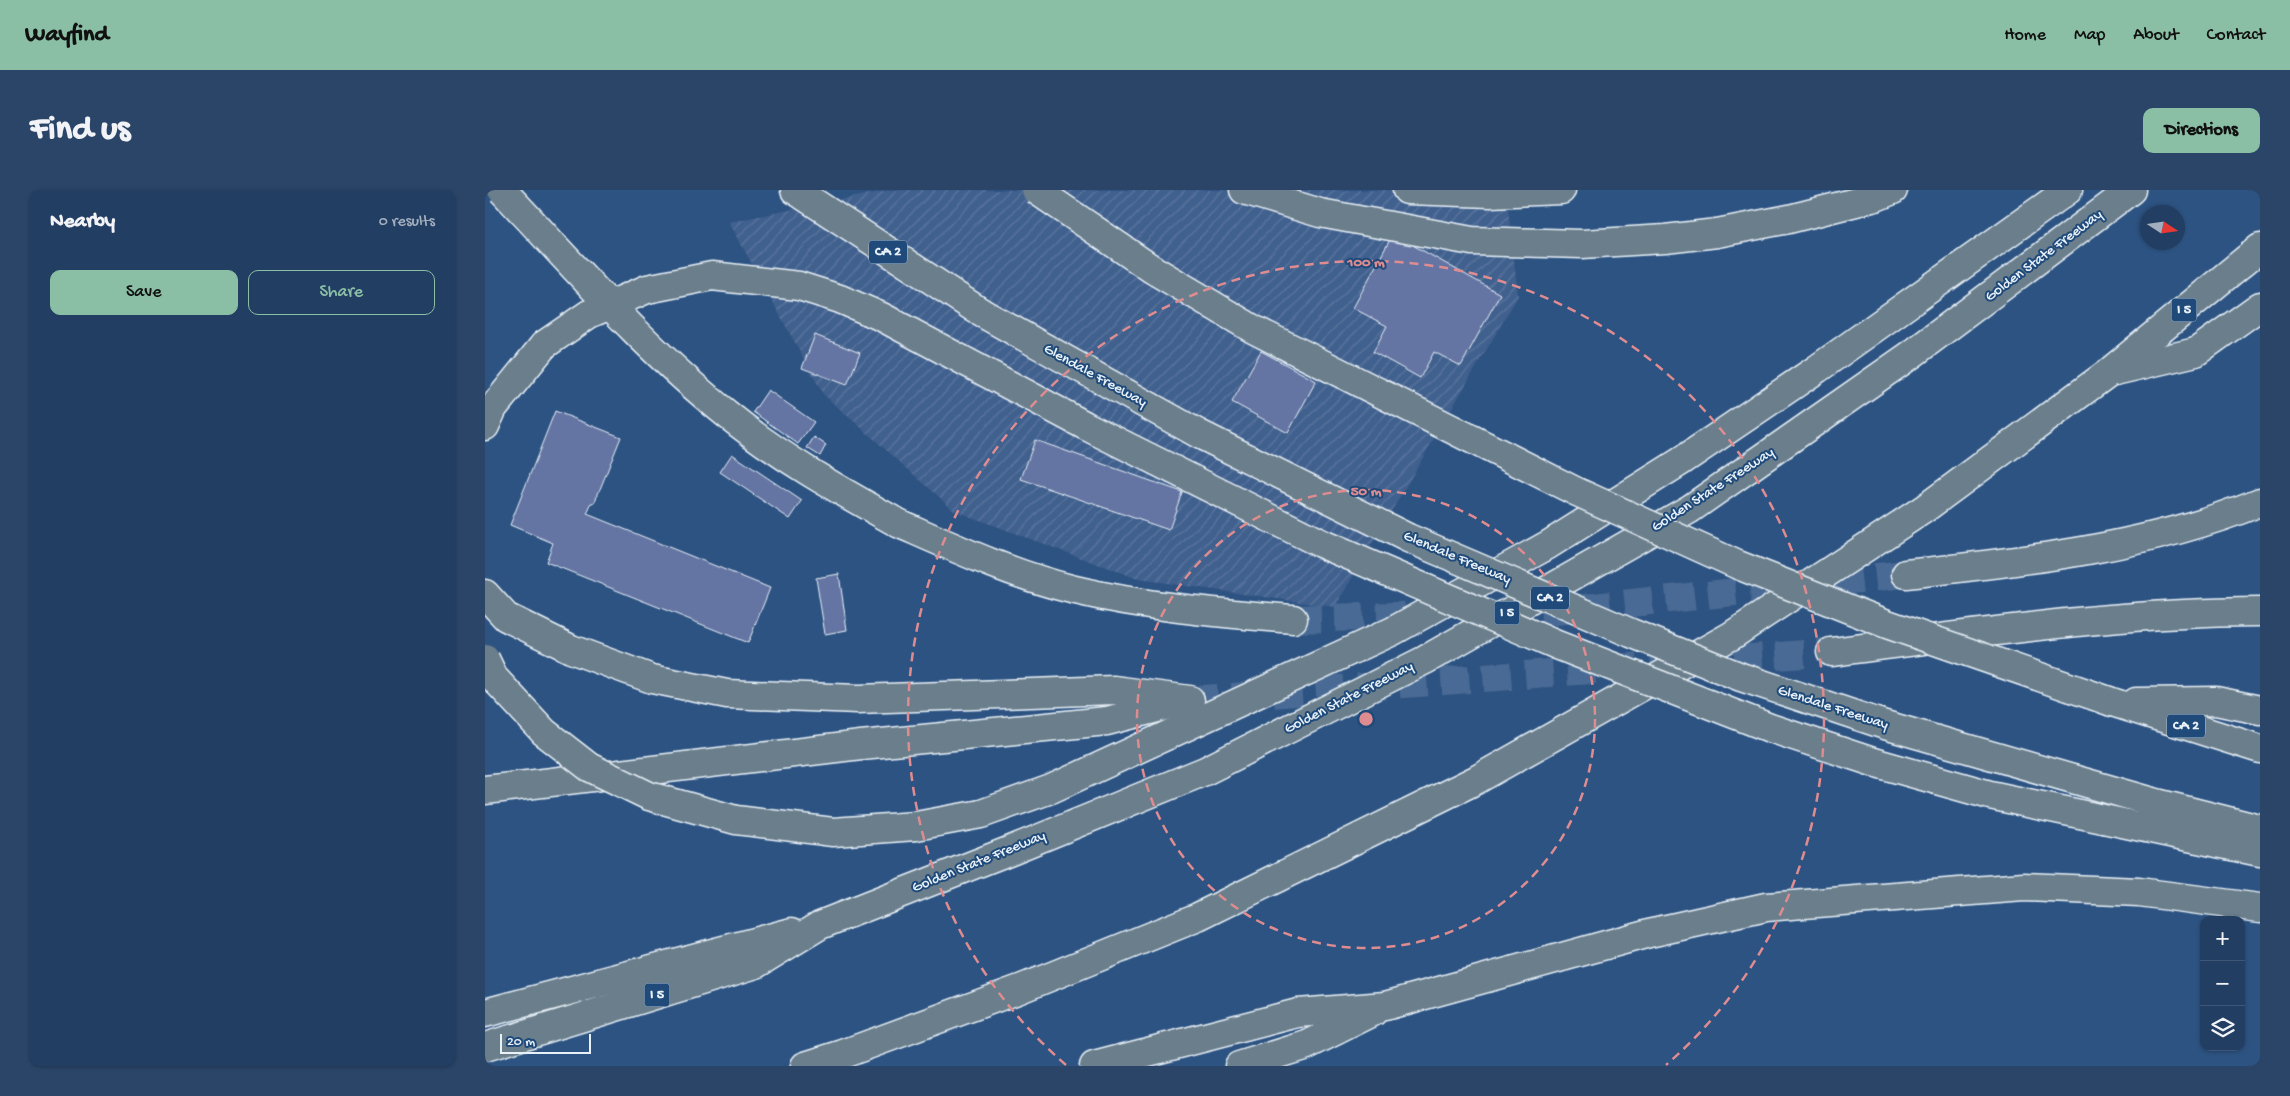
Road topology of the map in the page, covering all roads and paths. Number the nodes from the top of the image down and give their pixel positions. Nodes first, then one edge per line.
1 (502, 190) edge
2 (795, 190) edge
3 (1036, 190) edge
4 (1244, 190) edge
5 (1407, 190) edge
6 (1561, 190) edge
7 (1893, 190) edge
8 (2068, 190) edge
9 (2131, 190) edge
10 (2260, 248) edge
11 (2260, 306) edge
12 (2108, 373) junction
13 (485, 426) edge
14 (2260, 502) edge
15 (1905, 574) tunnel mouth
16 (485, 594) edge
17 (2260, 612) edge
18 (1293, 619) tunnel mouth
19 (1831, 652) tunnel mouth
20 (485, 659) edge
21 (2111, 702) junction
22 (2260, 710) edge
23 (2260, 750) edge
24 (485, 790) edge
25 (2260, 829) edge
26 (2260, 852) edge
27 (2260, 908) edge
28 (820, 925) junction
29 (1385, 1006) junction
30 (485, 1013) edge
31 (485, 1047) edge
32 (805, 1066) edge
33 (1093, 1066) edge
34 (1239, 1066) edge

1 - 18 highway, bridge
2 - 25 highway, Glendale Freeway / CA 2, bridge
3 - 21 highway, CA 2, bridge
4 - 7 highway
5 - 6 highway
8 - 20 highway, bridge
9 - 28 highway, Golden State Freeway / I 5
10 - 12 highway, I 5
11 - 12 highway
12 - 32 highway, I 5
13 - 26 highway, bridge
14 - 15 highway
16 - 24 highway
17 - 19 highway
21 - 22 highway
21 - 23 highway, CA 2
27 - 29 highway
28 - 30 highway
28 - 31 highway, Golden State Freeway / I 5
29 - 33 highway
29 - 34 highway

